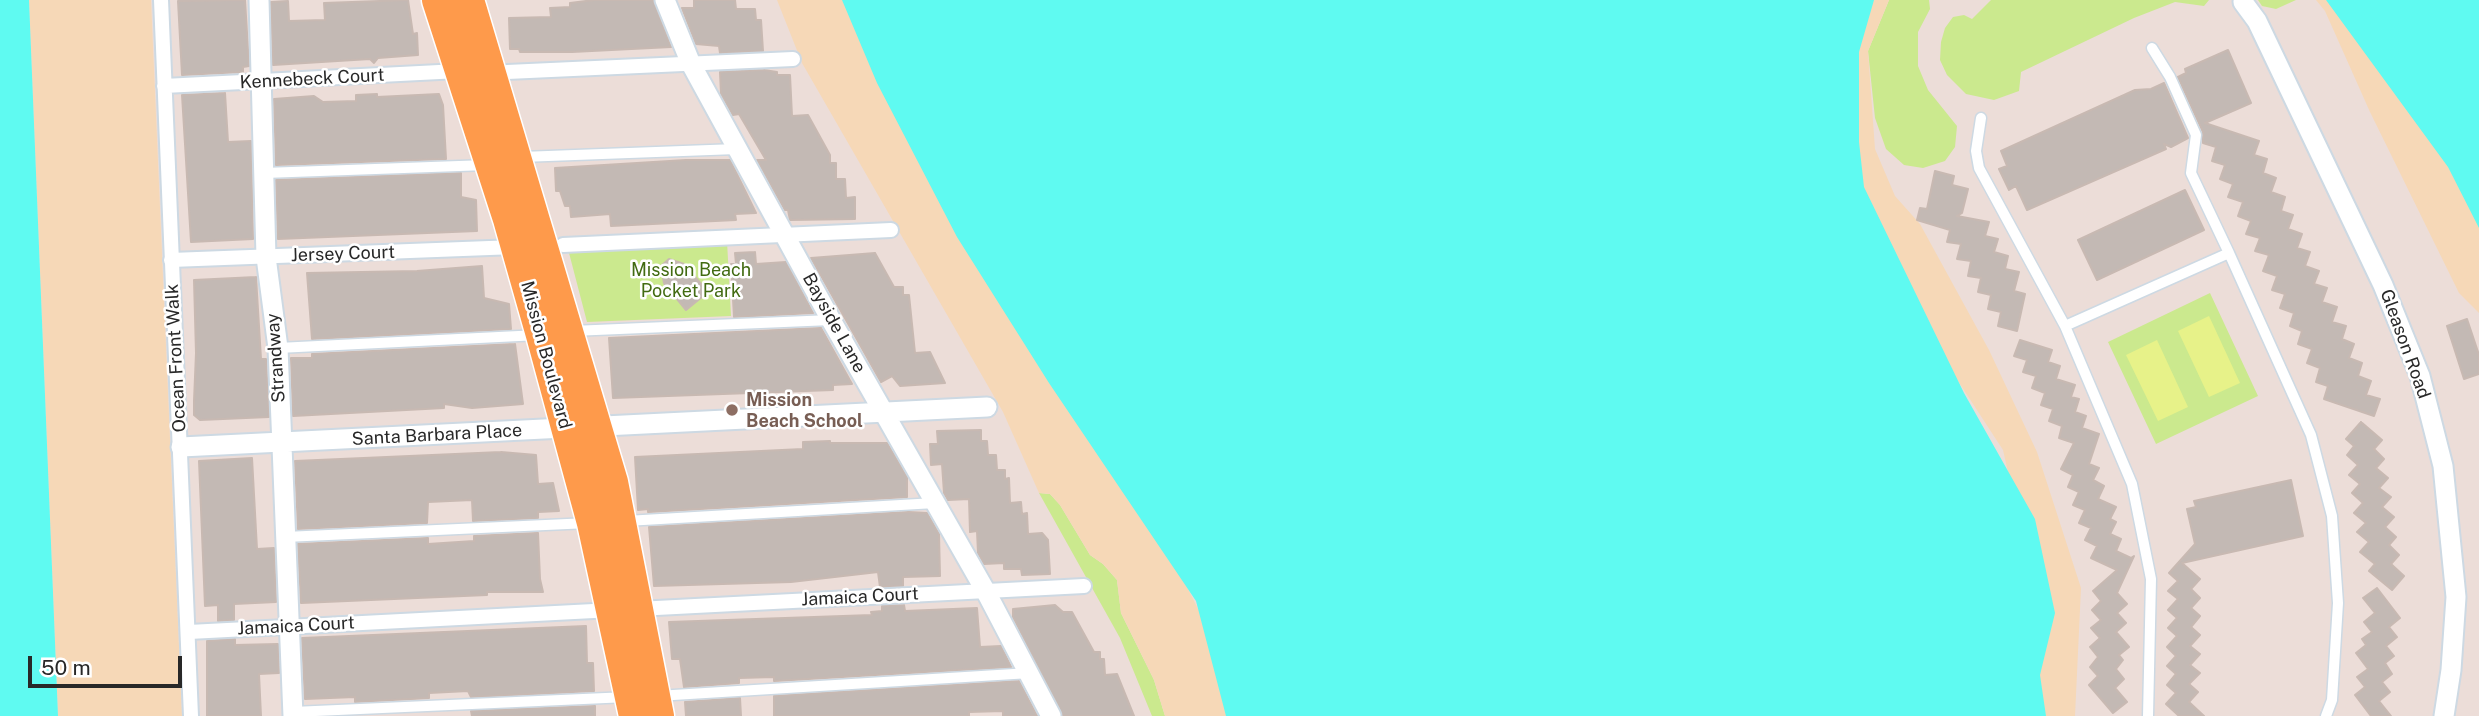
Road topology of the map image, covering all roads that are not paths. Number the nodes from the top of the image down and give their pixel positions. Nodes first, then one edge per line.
1 (160, 0) edge
2 (259, 0) edge
3 (438, 0) edge
4 (468, 0) edge
5 (665, 0) edge
6 (2242, 2) dead end
7 (2152, 48) dead end
8 (793, 59) dead end
9 (691, 64) junction
10 (459, 71) junction
11 (506, 72) dead end
12 (260, 83) junction
13 (164, 86) junction
14 (1981, 118) dead end
15 (737, 149) junction
16 (504, 161) junction
17 (264, 173) junction
18 (891, 230) dead end
19 (785, 235) junction
20 (563, 245) dead end
21 (516, 247) junction
22 (2229, 253) junction
23 (266, 257) junction
24 (171, 260) junction
25 (831, 320) junction
26 (2065, 326) junction
27 (555, 333) junction
28 (278, 348) junction
29 (987, 407) dead end
30 (885, 412) junction
31 (581, 427) junction
32 (281, 442) junction
33 (181, 447) junction
34 (937, 503) junction
35 (607, 522) junction
36 (285, 537) junction
37 (1084, 586) dead end
38 (985, 590) junction
39 (625, 609) junction
40 (289, 625) junction
41 (189, 632) junction
42 (1031, 673) junction
43 (645, 706) edge
44 (293, 714) edge
45 (191, 716) edge
46 (1051, 716) edge
47 (2148, 716) edge
48 (2326, 716) edge
49 (2444, 716) edge

1 - 13 street, Ocean Front Walk
2 - 12 street, Strandway
3 - 10 main road, Mission Boulevard
4 - 16 main road, Mission Boulevard
5 - 9 street, Bayside Lane
6 - 49 street, Gleason Road
7 - 22 lane
8 - 9 street
9 - 11 street
9 - 15 street, Bayside Lane
10 - 12 street, Kennebeck Court
10 - 16 main road, Mission Boulevard
12 - 13 street, Kennebeck Court
12 - 17 street, Strandway
13 - 24 street, Ocean Front Walk
14 - 26 lane
15 - 16 lane
15 - 19 street, Bayside Lane
16 - 17 lane
16 - 21 main road, Mission Boulevard
16 - 27 main road, Mission Boulevard
17 - 23 street, Strandway
18 - 19 street
19 - 20 street
19 - 25 street, Bayside Lane
21 - 23 street, Jersey Court
21 - 27 main road, Mission Boulevard
22 - 26 lane
22 - 48 lane
23 - 24 street, Jersey Court
23 - 28 street, Strandway
24 - 33 street, Ocean Front Walk
25 - 27 lane
25 - 30 street, Bayside Lane
26 - 47 lane
27 - 28 lane
27 - 31 main road, Mission Boulevard
28 - 32 street, Strandway
29 - 30 street, Santa Barbara Place
30 - 31 street, Santa Barbara Place
30 - 34 street, Bayside Lane
31 - 32 street, Santa Barbara Place
31 - 35 main road, Mission Boulevard
32 - 33 street, Santa Barbara Place
32 - 36 street, Strandway
33 - 41 street, Ocean Front Walk
34 - 35 lane
34 - 38 street, Bayside Lane
35 - 36 lane
35 - 39 main road, Mission Boulevard
36 - 40 street, Strandway
37 - 38 street, Jamaica Court
38 - 39 street, Jamaica Court
38 - 42 street, Bayside Lane
39 - 40 street, Jamaica Court
39 - 43 main road, Mission Boulevard
40 - 41 street, Jamaica Court
40 - 44 street, Strandway
41 - 45 street, Ocean Front Walk
42 - 43 lane
42 - 46 street, Bayside Lane
43 - 44 lane

